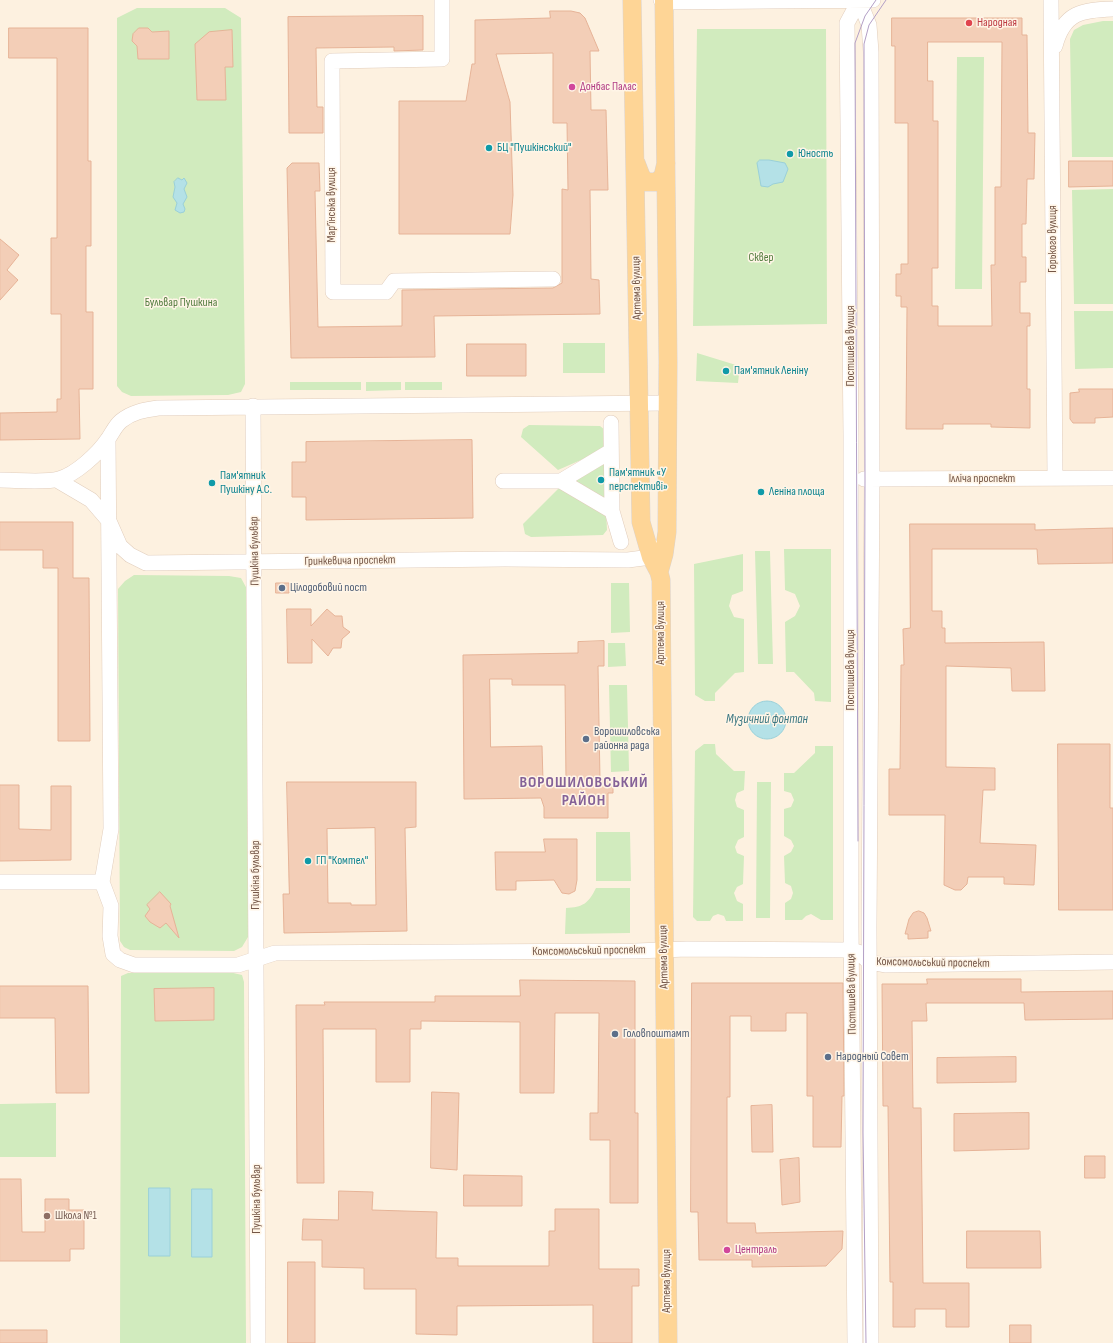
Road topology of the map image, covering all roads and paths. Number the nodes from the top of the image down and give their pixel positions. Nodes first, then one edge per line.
1 (442, 0) edge
2 (631, 0) edge
3 (663, 0) edge
4 (864, 0) edge
5 (1051, 0) edge
6 (826, 1) edge
7 (1113, 8) edge
8 (1052, 56) junction
9 (636, 160) junction
10 (666, 162) junction
11 (553, 279) dead end
12 (639, 403) junction
13 (667, 403) junction
14 (254, 406) junction
15 (611, 423) dead end
16 (108, 439) junction
17 (611, 451) junction
18 (1056, 478) junction
19 (1113, 478) edge
20 (851, 479) junction
21 (872, 479) junction
22 (0, 480) edge
23 (57, 480) junction
24 (503, 481) dead end
25 (561, 481) junction
26 (612, 511) junction
27 (109, 521) junction
28 (621, 542) dead end
29 (255, 562) junction
30 (655, 565) junction
31 (0, 882) edge
32 (102, 882) junction
33 (664, 950) junction
34 (851, 950) junction
35 (257, 959) junction
36 (869, 962) junction
37 (1113, 962) edge
38 (258, 1343) edge
39 (668, 1343) edge
40 (855, 1343) edge
41 (871, 1343) edge

1 - 11 street, Мар’їнська вулиця
2 - 9 main road, Артема вулиця
3 - 6 street
3 - 10 main road, Артема вулиця
4 - 6 street
4 - 20 street, Постишева вулиця
4 - 21 street, Постишева вулиця
5 - 8 street, Горького вулиця
7 - 8 street
8 - 18 street, Горького вулиця
9 - 10 main road
9 - 12 main road, Артема вулиця
10 - 13 main road, Артема вулиця
12 - 13 street, Гринкевича проспект
12 - 14 street, Гринкевича проспект
12 - 30 main road, Артема вулиця
13 - 30 main road, Артема вулиця
14 - 16 street, Гринкевича проспект
14 - 29 street, Пушкіна бульвар
15 - 17 street
16 - 23 street, Гринкевича проспект
16 - 27 street
17 - 25 street
17 - 26 street
18 - 19 street, Ілліча проспект
18 - 21 street, Ілліча проспект
20 - 21 street, Ілліча проспект
20 - 34 street, Постишева вулиця
21 - 36 street, Постишева вулиця
22 - 23 street, Гринкевича проспект
23 - 27 street, Гринкевича проспект
24 - 25 street
25 - 26 street
26 - 28 street
27 - 29 street, Гринкевича проспект
27 - 32 street
29 - 30 street, Гринкевича проспект
29 - 35 street, Пушкіна бульвар
30 - 33 main road, Артема вулиця
31 - 32 street
32 - 35 street, Комсомольський проспект
33 - 34 street, Комсомольський проспект
33 - 35 street, Комсомольський проспект
33 - 39 main road, Артема вулиця
34 - 36 street, Комсомольський проспект
34 - 40 street, Постишева вулиця
35 - 38 street, Пушкіна бульвар
36 - 37 street, Комсомольський проспект
36 - 41 street, Постишева вулиця

